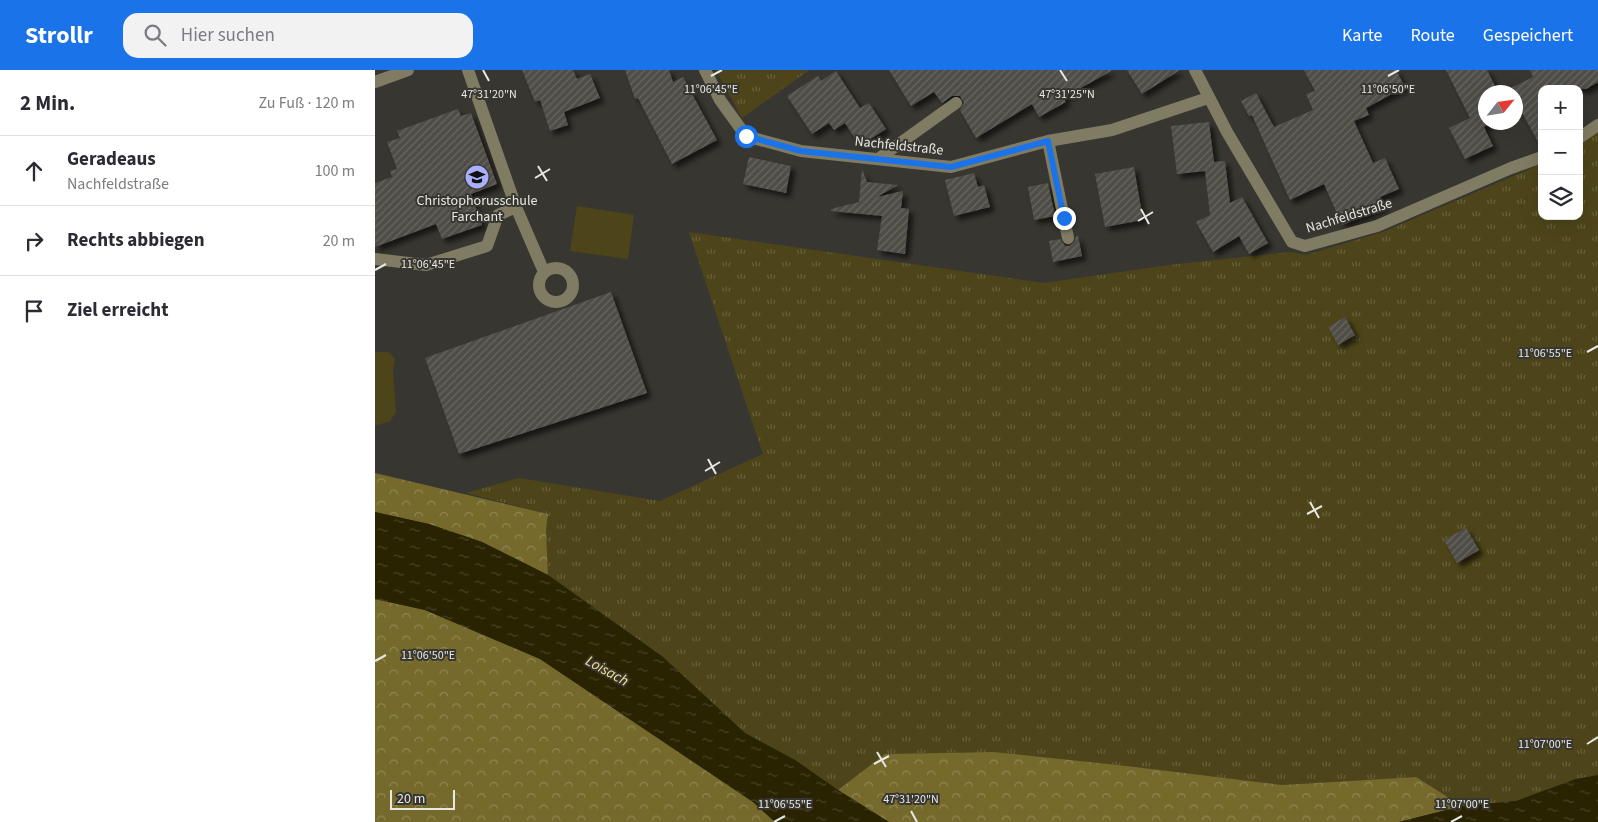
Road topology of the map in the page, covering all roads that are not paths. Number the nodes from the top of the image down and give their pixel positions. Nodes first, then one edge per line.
1 (408, 70) edge
2 (468, 70) edge
3 (705, 70) edge
4 (1195, 70) edge
5 (375, 82) edge
6 (1209, 98) junction
7 (956, 103) dead end
8 (1598, 125) edge
9 (1583, 135) edge
10 (1048, 141) junction
11 (1538, 158) edge
12 (878, 159) junction
13 (516, 207) junction
14 (1068, 238) dead end
15 (375, 259) edge
16 (544, 272) dead end

1 - 5 street
2 - 13 street
3 - 12 street, Nachfeldstraße
4 - 6 street, Nachfeldstraße
6 - 10 street, Nachfeldstraße
6 - 11 street, Nachfeldstraße
7 - 12 street
8 - 9 street
10 - 12 street, Nachfeldstraße
10 - 14 street
13 - 15 street
13 - 16 street

